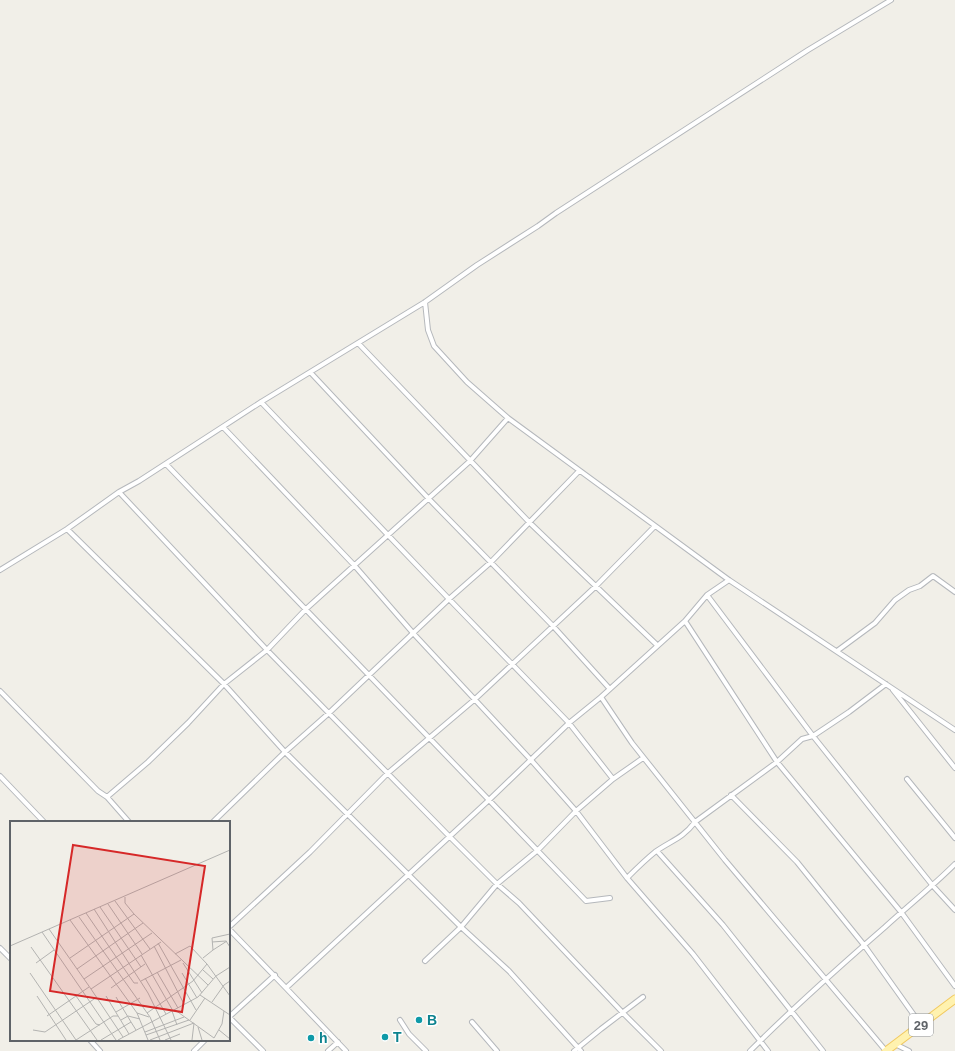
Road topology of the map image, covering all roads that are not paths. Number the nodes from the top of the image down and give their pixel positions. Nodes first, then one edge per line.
1 (891, 0) edge
2 (425, 302) junction
3 (358, 342) junction
4 (311, 373) junction
5 (261, 402) junction
6 (508, 418) junction
7 (223, 427) junction
8 (470, 461) junction
9 (166, 464) junction
10 (579, 471) junction
11 (119, 492) junction
12 (428, 498) junction
13 (530, 523) junction
14 (655, 526) junction
15 (67, 528) junction
16 (389, 535) junction
17 (492, 562) junction
18 (354, 565) junction
19 (0, 570) edge
20 (729, 580) junction
21 (595, 587) junction
22 (955, 592) edge
23 (707, 595) junction
24 (449, 599) junction
25 (306, 609) junction
26 (685, 621) junction
27 (553, 626) junction
28 (413, 633) junction
29 (657, 645) junction
30 (267, 650) junction
31 (837, 652) junction
32 (512, 664) junction
33 (369, 674) junction
34 (224, 684) junction
35 (886, 684) junction
36 (890, 687) junction
37 (609, 688) junction
38 (0, 691) edge
39 (601, 697) junction
40 (474, 700) junction
41 (330, 713) junction
42 (569, 723) junction
43 (955, 730) edge
44 (812, 736) junction
45 (429, 737) junction
46 (286, 752) junction
47 (643, 758) junction
48 (531, 760) junction
49 (778, 762) junction
50 (955, 768) edge
51 (388, 773) junction
52 (0, 776) edge
53 (613, 779) junction
54 (907, 780) dead end
55 (731, 795) junction
56 (107, 797) junction
57 (489, 800) junction
58 (576, 811) junction
59 (349, 814) junction
60 (43, 821) edge
61 (129, 821) edge
62 (214, 821) edge
63 (695, 822) junction
64 (449, 836) junction
65 (955, 838) edge
66 (538, 850) junction
67 (657, 851) junction
68 (955, 864) edge
69 (410, 874) junction
70 (627, 878) junction
71 (497, 884) junction
72 (933, 886) junction
73 (610, 898) dead end
74 (955, 910) edge
75 (901, 912) junction
76 (230, 927) edge
77 (461, 927) junction
78 (230, 929) edge
79 (864, 945) junction
80 (0, 948) edge
81 (10, 958) edge
82 (425, 961) dead end
83 (275, 975) junction
84 (826, 979) junction
85 (955, 986) edge
86 (286, 988) junction
87 (643, 997) dead end
88 (955, 999) edge
89 (792, 1010) junction
90 (623, 1013) junction
91 (230, 1016) edge
92 (230, 1018) edge
93 (400, 1020) dead end
94 (472, 1022) dead end
95 (921, 1025) junction
96 (91, 1041) edge
97 (204, 1041) edge
98 (760, 1041) junction
99 (338, 1042) junction
100 (895, 1044) junction
101 (577, 1050) edge
102 (100, 1051) edge
103 (194, 1051) edge
104 (263, 1051) edge
105 (328, 1051) edge
106 (346, 1051) edge
107 (426, 1051) edge
108 (497, 1051) edge
109 (661, 1051) edge
110 (750, 1051) edge
111 (768, 1051) edge
112 (823, 1051) edge
113 (886, 1051) edge
114 (909, 1051) edge

1 - 2 street
2 - 3 street
2 - 6 street
3 - 4 street
3 - 8 street
4 - 5 street
4 - 12 street
5 - 7 street
5 - 16 street
6 - 8 street
6 - 10 street
7 - 9 street
7 - 18 street
8 - 12 street
8 - 13 street
9 - 11 street
9 - 25 street
10 - 13 street
10 - 14 street
11 - 15 street
11 - 30 street
12 - 16 street
12 - 17 street
13 - 17 street
13 - 21 street
14 - 20 street
14 - 21 street
15 - 19 street
15 - 34 street
16 - 18 street
16 - 24 street
17 - 24 street
17 - 27 street
18 - 25 street
18 - 28 street
20 - 23 street
20 - 31 street
21 - 27 street
21 - 29 street
22 - 31 street
23 - 26 street
23 - 44 street
24 - 28 street
24 - 32 street
25 - 30 street
25 - 33 street
26 - 29 street
26 - 49 street
27 - 32 street
27 - 37 street
28 - 33 street
28 - 40 street
29 - 37 street
30 - 34 street
30 - 41 street
31 - 35 street
32 - 40 street
32 - 42 street
33 - 41 street
33 - 45 street
34 - 46 street
34 - 56 street
35 - 36 street
35 - 44 street
36 - 43 street
36 - 50 street
37 - 39 street
38 - 56 street
39 - 42 street
39 - 47 street
40 - 45 street
40 - 48 street
41 - 46 street
41 - 51 street
42 - 48 street
42 - 53 street
44 - 49 street
44 - 72 street
45 - 51 street
45 - 57 street
46 - 59 street
46 - 62 street
47 - 53 street
47 - 63 street
48 - 57 street
48 - 58 street
49 - 55 street
49 - 75 street
51 - 59 street
51 - 64 street
52 - 60 street
53 - 58 street
54 - 65 street
55 - 63 street
55 - 79 street
56 - 61 street
57 - 64 street
57 - 66 street
58 - 66 street
58 - 70 street
59 - 69 street
59 - 76 street
63 - 67 street
63 - 84 street
64 - 69 street
64 - 71 street
66 - 71 street
66 - 73 street
67 - 70 street
67 - 89 street
68 - 72 street
69 - 77 street
69 - 86 street
70 - 98 street
71 - 77 street
71 - 90 street
72 - 74 street
72 - 75 street
75 - 79 street
75 - 85 street
77 - 82 street
77 - 101 street
78 - 83 street
79 - 84 street
79 - 95 street
80 - 81 street
83 - 86 street
83 - 91 street
84 - 89 street
84 - 113 street
86 - 99 street
87 - 90 street
88 - 95 main road, 29
89 - 98 street
89 - 112 street
90 - 101 street
90 - 109 street
92 - 104 street
93 - 107 street
94 - 108 street
95 - 100 main road, 29
96 - 102 street
97 - 103 street
98 - 110 street
98 - 111 street
99 - 105 street
99 - 106 street
100 - 113 main road, 29
100 - 114 street

